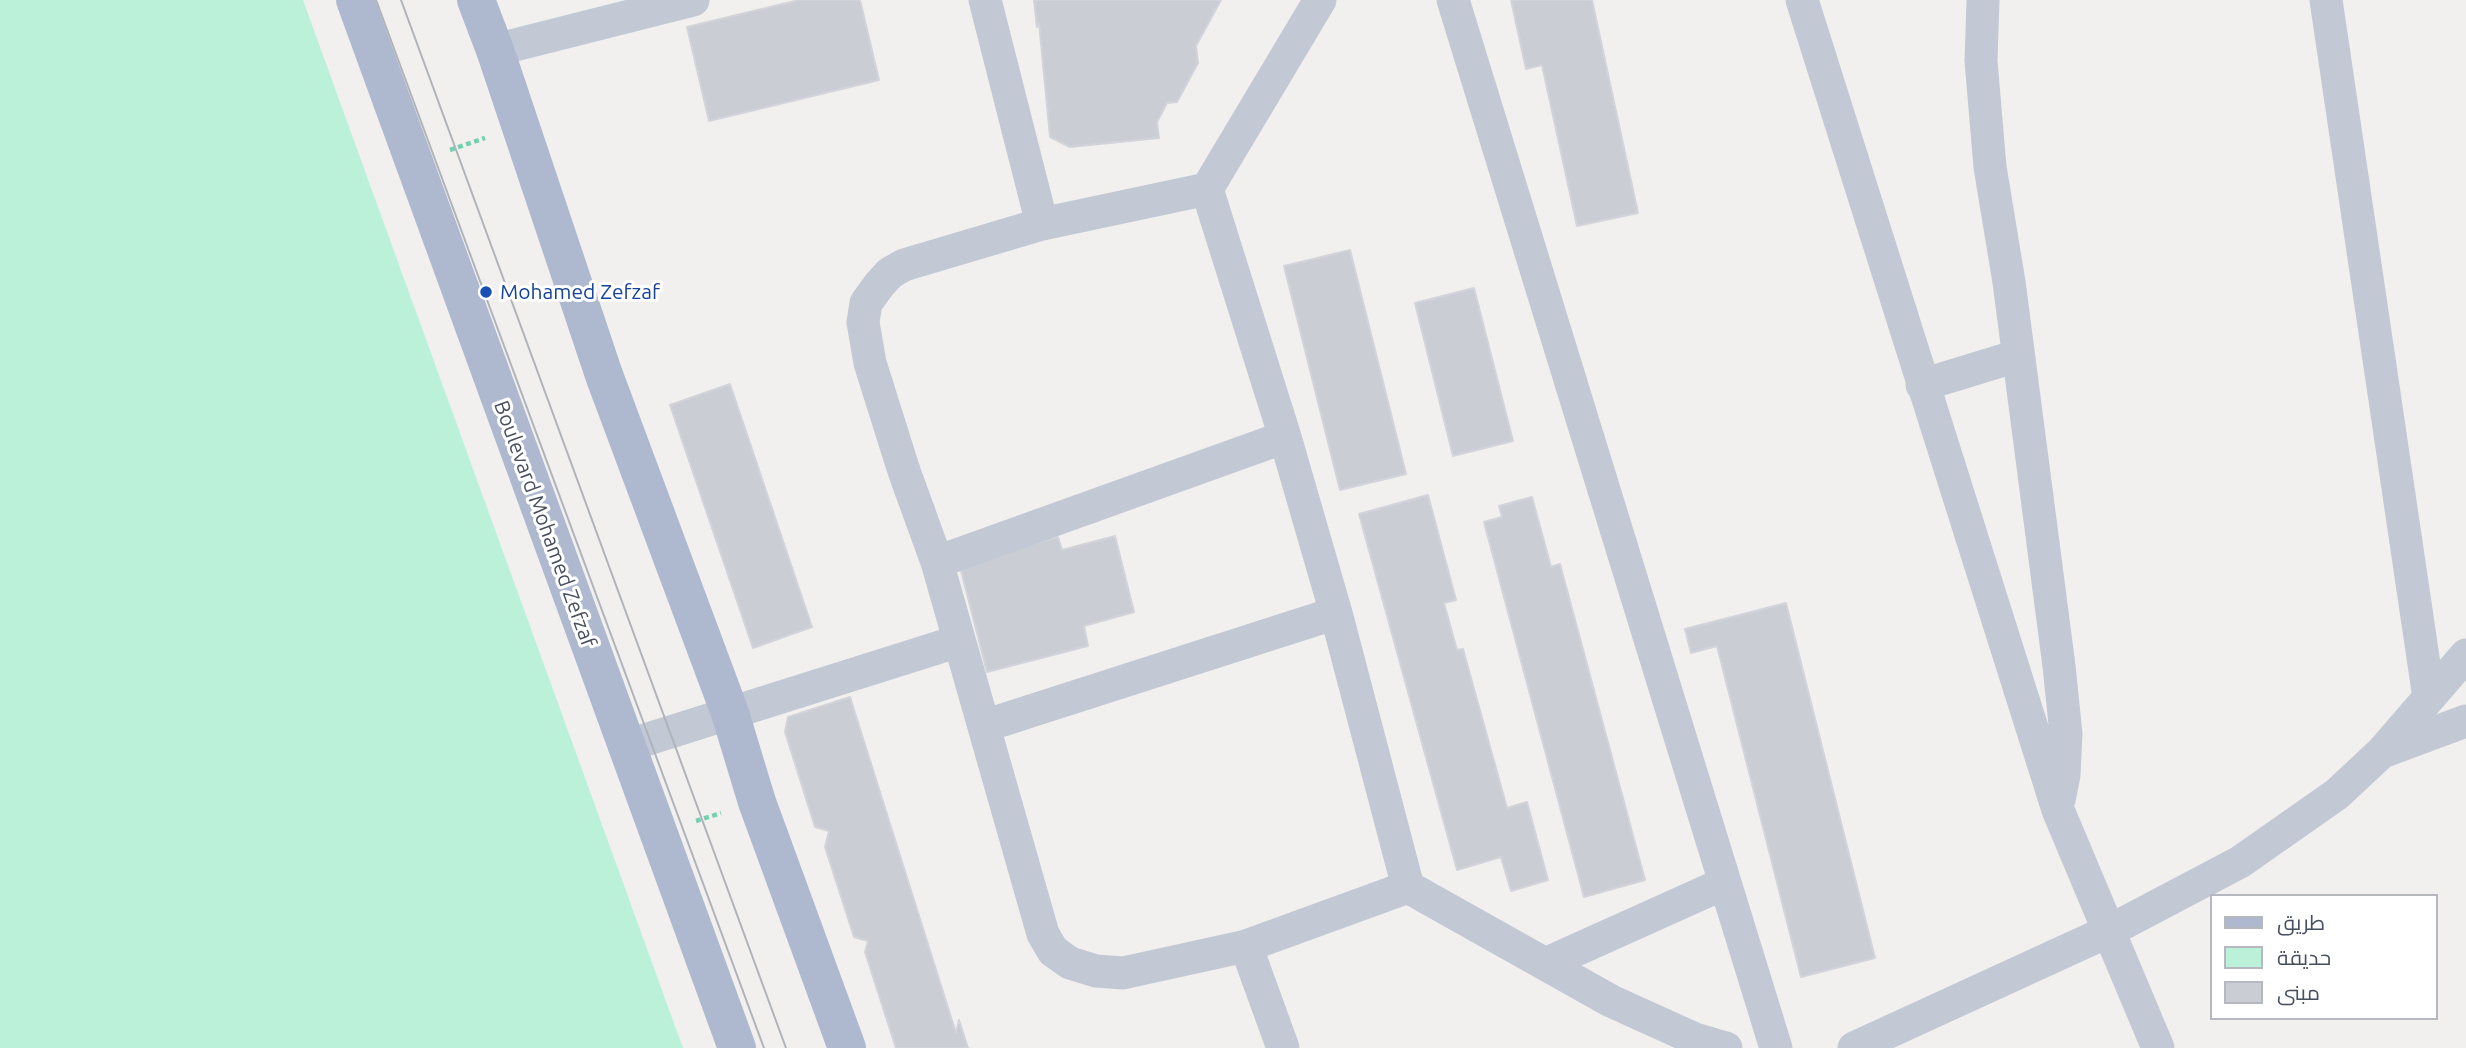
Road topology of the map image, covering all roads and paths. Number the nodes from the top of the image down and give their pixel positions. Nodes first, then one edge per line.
1 (355, 0) edge
2 (476, 0) edge
3 (693, 0) edge
4 (985, 0) edge
5 (1320, 0) edge
6 (1453, 0) edge
7 (1801, 0) edge
8 (1983, 0) edge
9 (2326, 0) edge
10 (495, 50) junction
11 (520, 127) junction
12 (412, 161) junction
13 (1207, 189) junction
14 (1042, 224) junction
15 (2018, 356) junction
16 (1922, 385) junction
17 (1285, 437) junction
18 (937, 562) junction
19 (1336, 612) junction
20 (959, 641) junction
21 (2466, 655) edge
22 (2429, 698) junction
23 (730, 713) junction
24 (2466, 721) edge
25 (984, 726) junction
26 (626, 747) junction
27 (2382, 752) junction
28 (757, 802) junction
29 (2058, 810) junction
30 (658, 834) junction
31 (1725, 883) junction
32 (1408, 887) junction
33 (2109, 931) junction
34 (1246, 946) junction
35 (1545, 964) junction
36 (737, 1048) edge
37 (847, 1048) edge
38 (1283, 1048) edge
39 (1726, 1048) edge
40 (1776, 1048) edge
41 (1854, 1048) edge
42 (2158, 1048) edge

1 - 12 main road, Boulevard Mohamed Zefzaf
2 - 10 main road
3 - 10 street
4 - 14 street
5 - 13 street
6 - 31 street
7 - 16 street
8 - 15 street
9 - 22 street
10 - 11 main road
11 - 12 path
11 - 23 main road
12 - 26 main road, Boulevard Mohamed Zefzaf
13 - 14 street
13 - 17 street
14 - 18 street
15 - 16 street
15 - 29 street
16 - 29 street
17 - 18 street
17 - 19 street
18 - 20 street
19 - 25 street
19 - 32 street
20 - 23 street
20 - 25 street
21 - 22 street
22 - 27 street
23 - 26 street
23 - 28 main road
24 - 27 street
25 - 34 street
26 - 30 main road, Boulevard Mohamed Zefzaf
27 - 33 street
28 - 30 path
28 - 37 main road
29 - 33 street
30 - 36 main road, Boulevard Mohamed Zefzaf
31 - 35 street
31 - 40 street
32 - 34 street
32 - 35 street
33 - 41 street
33 - 42 street
34 - 38 street
35 - 39 street

